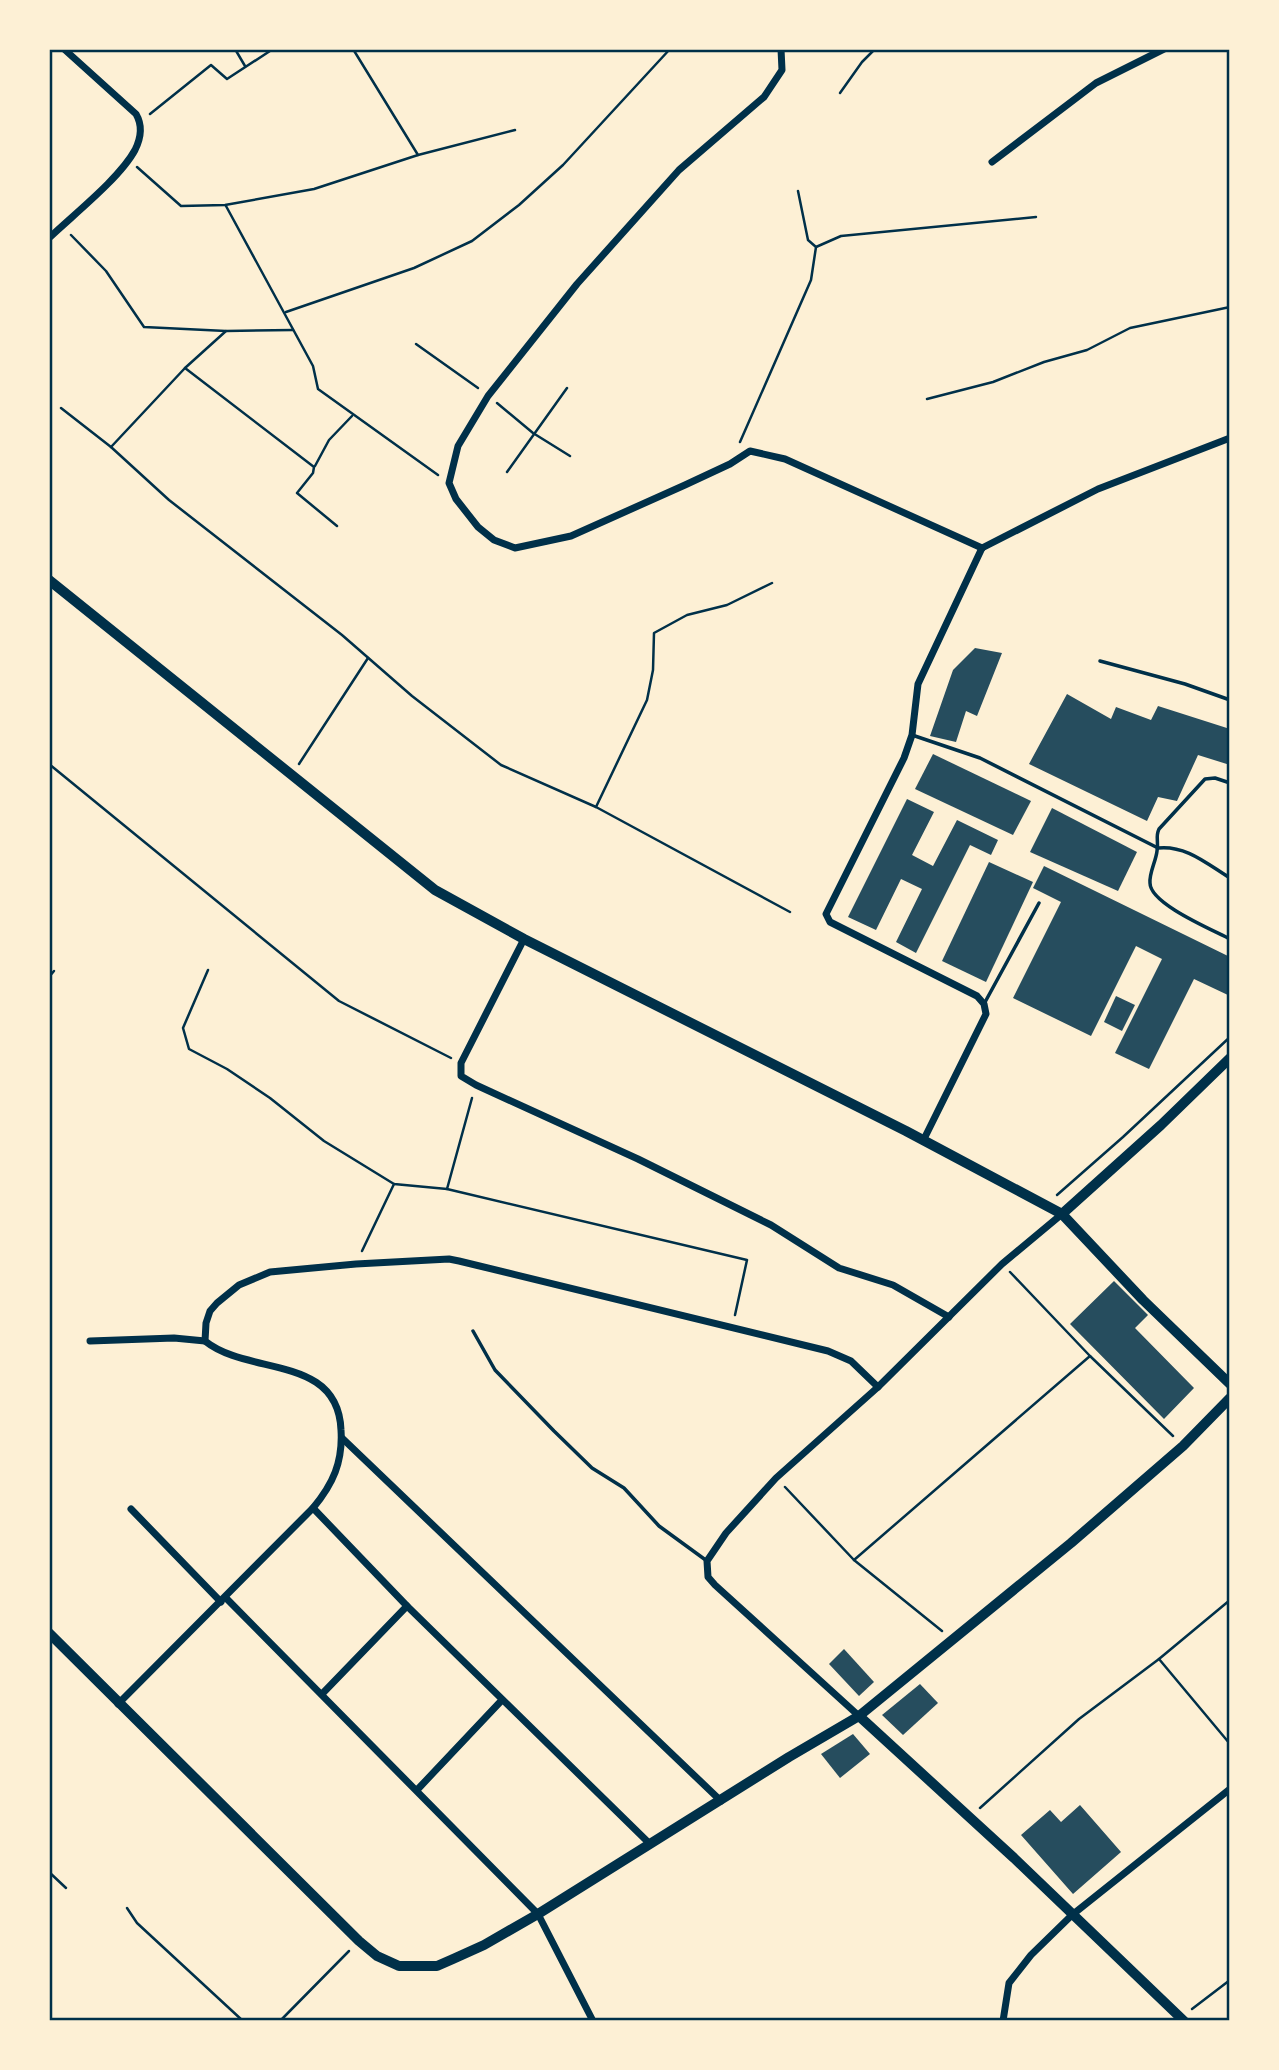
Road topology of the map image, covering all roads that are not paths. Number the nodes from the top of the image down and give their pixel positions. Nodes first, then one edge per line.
1 (64, 49) edge
2 (781, 49) edge
3 (1164, 49) edge
4 (992, 162) dead end
5 (49, 238) edge
6 (1230, 438) edge
7 (982, 548) junction
8 (49, 580) edge
9 (1100, 662) dead end
10 (1230, 700) edge
11 (912, 735) junction
12 (1230, 783) edge
13 (1158, 848) junction
14 (1230, 878) edge
15 (1039, 903) dead end
16 (524, 939) junction
17 (1230, 939) edge
18 (985, 1004) junction
19 (1230, 1058) edge
20 (923, 1140) junction
21 (1062, 1214) junction
22 (949, 1317) junction
23 (473, 1331) dead end
24 (90, 1341) dead end
25 (205, 1341) junction
26 (1230, 1384) edge
27 (878, 1387) junction
28 (1230, 1398) edge
29 (342, 1438) junction
30 (313, 1508) junction
31 (131, 1509) dead end
32 (707, 1562) junction
33 (224, 1600) junction
34 (408, 1606) junction
35 (49, 1633) edge
36 (322, 1694) junction
37 (502, 1700) junction
38 (118, 1704) junction
39 (859, 1716) junction
40 (1230, 1789) edge
41 (416, 1790) junction
42 (721, 1801) junction
43 (650, 1844) junction
44 (538, 1914) junction
45 (1072, 1915) junction
46 (1182, 2019) edge
47 (593, 2021) edge
48 (1003, 2021) edge

1 - 5 street
2 - 7 street
3 - 4 street
6 - 7 street
7 - 11 street
8 - 16 street
9 - 10 lane
11 - 13 lane
11 - 18 street
12 - 13 lane
13 - 14 lane
13 - 17 lane
15 - 18 lane
16 - 20 street
16 - 22 street
18 - 20 street
19 - 21 street
20 - 21 street
21 - 22 street
21 - 26 street
22 - 27 street
23 - 32 lane
24 - 25 street
25 - 27 street
25 - 29 street
27 - 32 street
28 - 39 street
29 - 30 street
29 - 42 street
30 - 33 street
30 - 34 street
31 - 33 street
32 - 39 street
33 - 36 street
33 - 38 street
34 - 36 street
34 - 37 street
35 - 38 street
36 - 41 street
37 - 41 street
37 - 43 street
38 - 44 street
39 - 42 street
39 - 45 street
40 - 45 street
41 - 44 street
42 - 43 street
43 - 44 street
44 - 47 street
45 - 46 street
45 - 48 street

